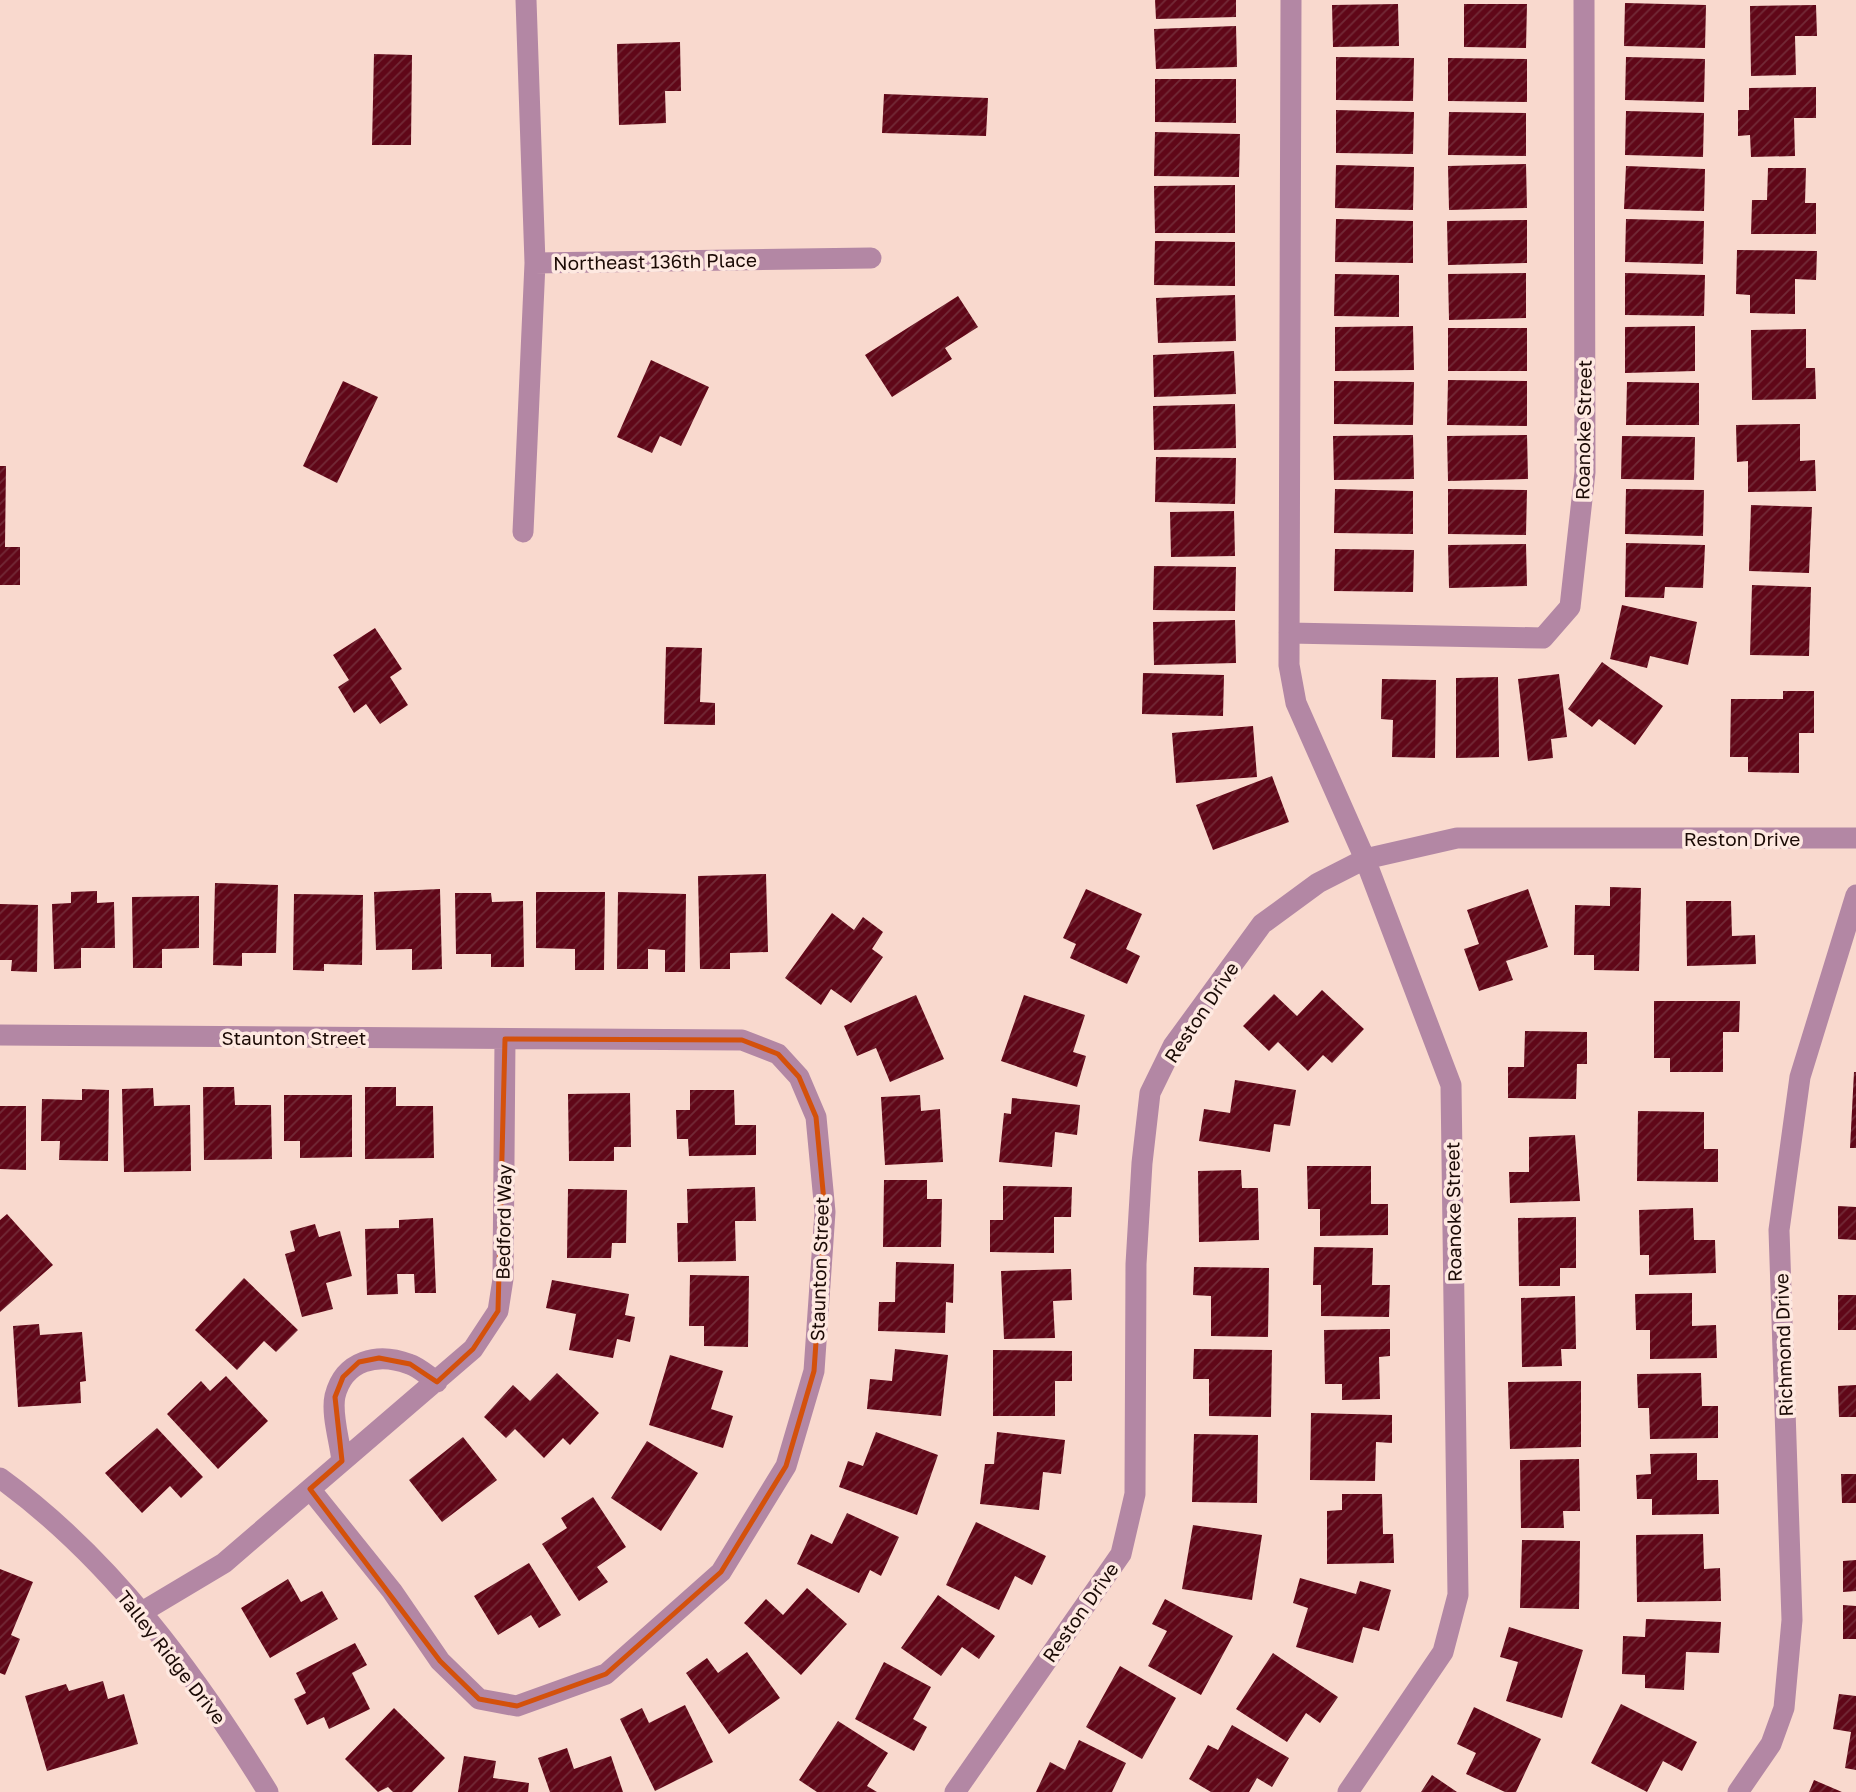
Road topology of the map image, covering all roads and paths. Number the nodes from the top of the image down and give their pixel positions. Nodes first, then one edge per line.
1 (526, 0) edge
2 (1291, 0) edge
3 (1584, 0) edge
4 (871, 258) dead end
5 (535, 263) junction
6 (523, 532) dead end
7 (1289, 633) junction
8 (1856, 838) edge
9 (1365, 859) junction
10 (1856, 895) edge
11 (0, 1035) edge
12 (505, 1039) junction
13 (437, 1382) junction
14 (342, 1461) junction
15 (0, 1478) edge
16 (310, 1489) junction
17 (142, 1612) junction
18 (268, 1792) edge
19 (955, 1792) edge
20 (1348, 1792) edge
21 (1738, 1792) edge

1 - 5 street, Northeast 136th Place
2 - 7 street, Roanoke Street
3 - 7 street, Roanoke Street
4 - 5 street, Northeast 136th Place
5 - 6 street
7 - 9 street, Roanoke Street
8 - 9 street, Reston Drive
9 - 19 street, Reston Drive
9 - 20 street, Roanoke Street
10 - 21 street, Richmond Drive
11 - 12 street, Staunton Street
12 - 13 street, Bedford Way
12 - 16 street, Staunton Street
13 - 14 street, Bedford Way
13 - 14 street
14 - 16 street, Bedford Way
15 - 17 street, Talley Ridge Drive
16 - 17 street, Bedford Way
17 - 18 street, Talley Ridge Drive

